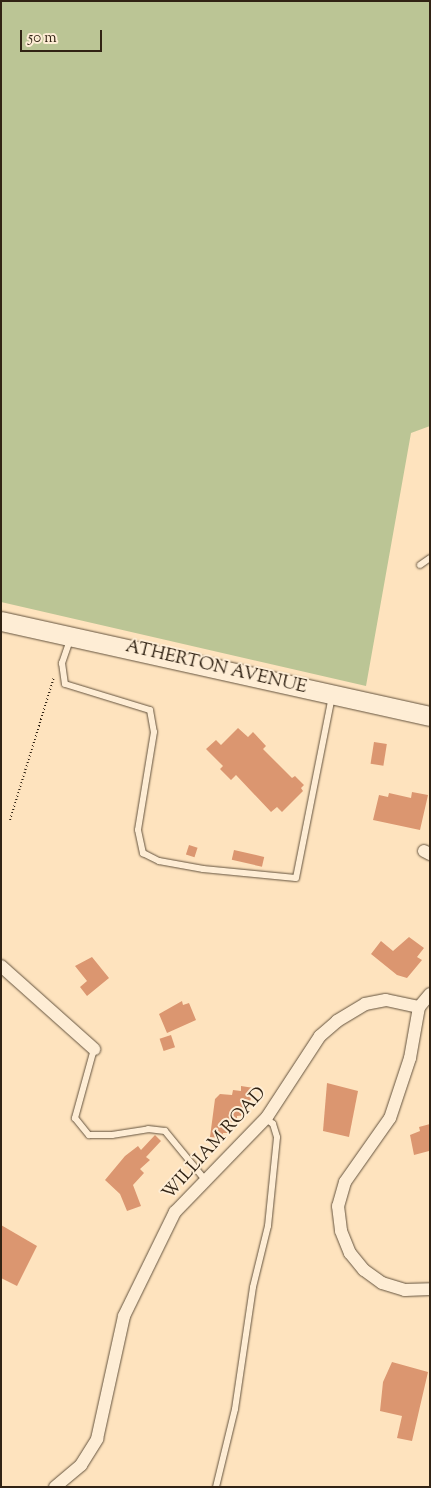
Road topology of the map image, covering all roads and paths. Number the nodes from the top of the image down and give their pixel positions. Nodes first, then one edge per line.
1 (430, 558) edge
2 (420, 565) dead end
3 (1, 621) edge
4 (71, 636) junction
5 (56, 672) dead end
6 (332, 694) junction
7 (430, 716) edge
8 (10, 820) dead end
9 (1, 966) edge
10 (430, 994) edge
11 (420, 1007) junction
12 (94, 1049) joint
13 (266, 1119) junction
14 (206, 1181) junction
15 (430, 1289) edge
16 (55, 1487) edge
17 (216, 1487) edge

1 - 2 lane
3 - 4 main road, ATHERTON AVENUE
4 - 6 main road, ATHERTON AVENUE
4 - 6 lane
5 - 8 path
6 - 7 main road, ATHERTON AVENUE
9 - 12 street
10 - 11 street
11 - 13 street, WILLIAM ROAD
11 - 15 street
12 - 14 lane
13 - 14 street, WILLIAM ROAD
13 - 17 lane
14 - 16 street, WILLIAM ROAD

